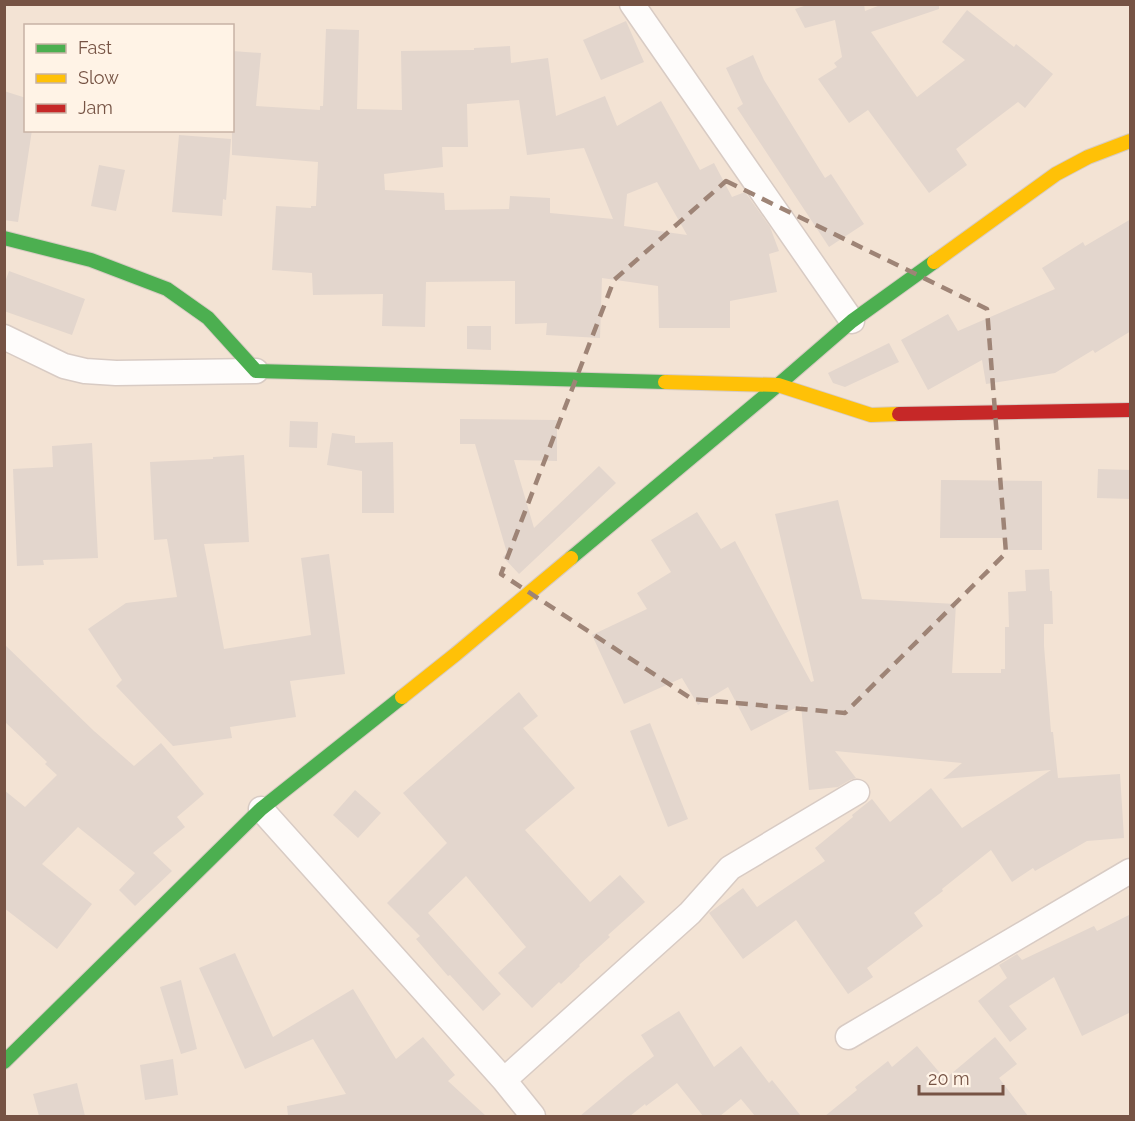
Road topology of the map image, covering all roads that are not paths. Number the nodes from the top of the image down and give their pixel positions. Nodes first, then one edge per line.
1 (632, 4) edge
2 (1131, 141) edge
3 (4, 238) edge
4 (852, 321) junction
5 (4, 336) edge
6 (256, 371) junction
7 (778, 385) junction
8 (1131, 410) edge
9 (857, 792) dead end
10 (261, 809) junction
11 (1131, 871) edge
12 (848, 1037) dead end
13 (4, 1062) edge
14 (504, 1080) junction
15 (533, 1116) edge

1 - 4 street
2 - 4 main road
3 - 6 main road
4 - 7 main road
5 - 6 street
6 - 7 main road
7 - 8 main road
7 - 10 main road
9 - 14 street
10 - 13 main road
10 - 14 street
11 - 12 street
14 - 15 street

